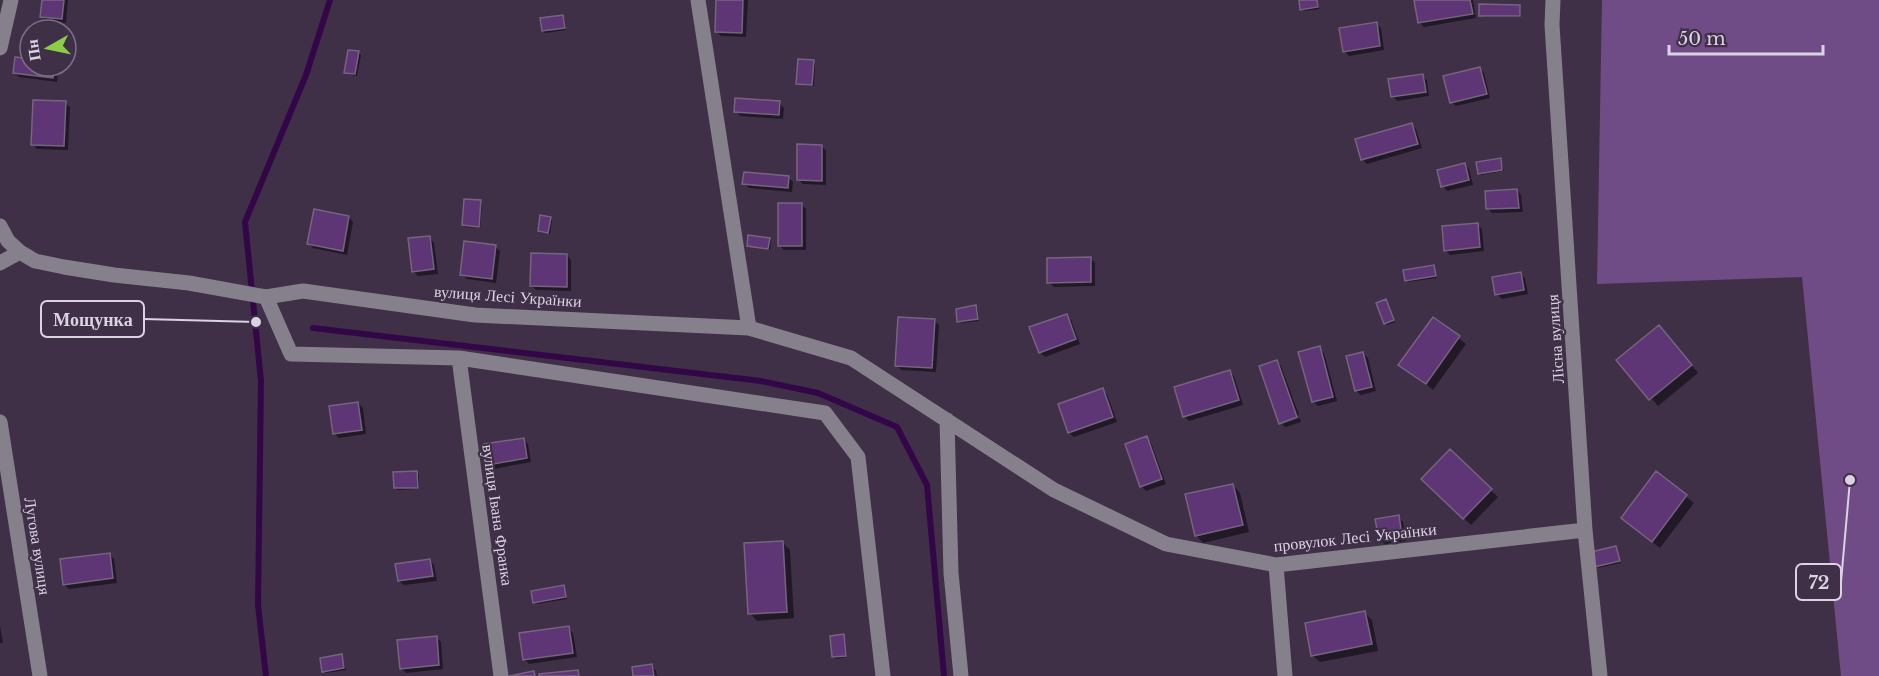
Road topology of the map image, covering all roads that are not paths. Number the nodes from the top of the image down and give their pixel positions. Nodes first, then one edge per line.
1 (11, 0) edge
2 (699, 0) edge
3 (1553, 0) edge
4 (0, 48) edge
5 (0, 226) edge
6 (20, 252) junction
7 (0, 263) edge
8 (266, 297) junction
9 (749, 328) junction
10 (459, 358) junction
11 (947, 420) junction
12 (0, 422) edge
13 (1585, 530) junction
14 (1276, 565) junction
15 (40, 676) edge
16 (501, 676) edge
17 (883, 676) edge
18 (962, 676) edge
19 (1285, 676) edge
20 (1600, 676) edge

1 - 4 street
2 - 9 street
3 - 13 street, Лісна вулиця
5 - 6 street
6 - 7 street
6 - 8 street, вулиця Лесі Українки
8 - 9 street, вулиця Лесі Українки
8 - 10 street
9 - 11 street, вулиця Лесі Українки
10 - 16 street, вулиця Івана Франка
10 - 17 street
11 - 14 street, провулок Лесі Українки
11 - 18 street
12 - 15 street, Лугова вулиця
13 - 14 street, провулок Лесі Українки
13 - 20 street, Лісна вулиця
14 - 19 street

